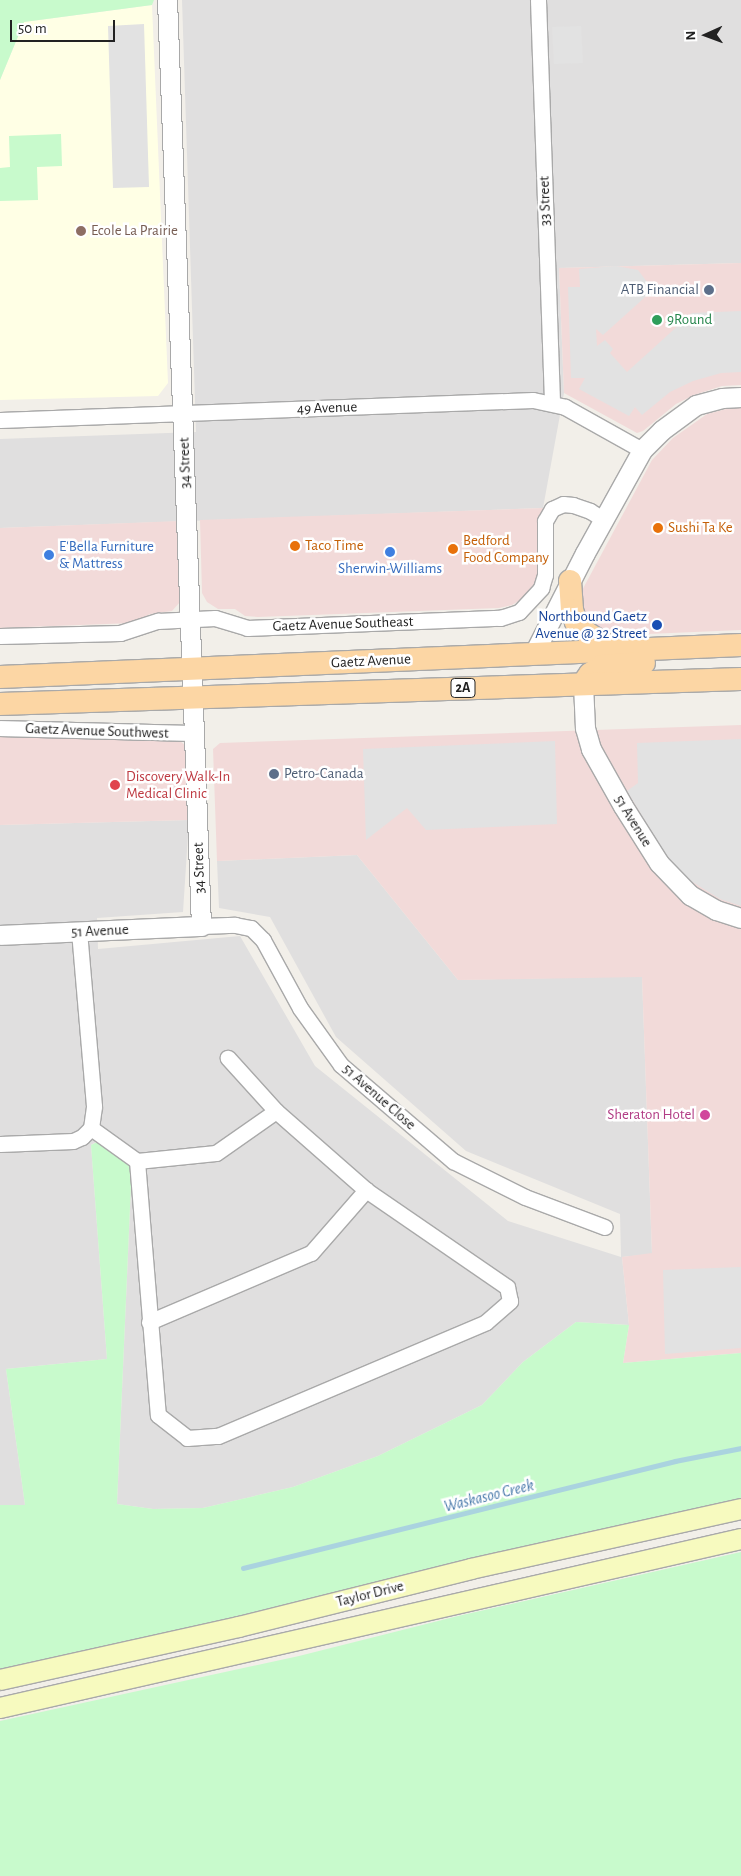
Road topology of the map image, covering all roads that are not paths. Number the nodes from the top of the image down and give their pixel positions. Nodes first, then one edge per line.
1 (167, 0) edge
2 (538, 0) edge
3 (741, 396) edge
4 (552, 403) junction
5 (183, 413) junction
6 (0, 420) edge
7 (642, 450) junction
8 (603, 519) junction
9 (570, 582) junction
10 (190, 620) junction
11 (0, 636) edge
12 (733, 645) edge
13 (613, 650) junction
14 (534, 653) junction
15 (192, 670) junction
16 (0, 677) edge
17 (739, 679) edge
18 (584, 684) junction
19 (352, 691) junction
20 (193, 696) junction
21 (0, 704) edge
22 (0, 728) edge
23 (194, 733) junction
24 (741, 918) edge
25 (201, 926) junction
26 (78, 932) junction
27 (0, 935) edge
28 (228, 1058) dead end
29 (276, 1111) junction
30 (91, 1128) junction
31 (0, 1144) edge
32 (137, 1161) junction
33 (366, 1190) junction
34 (606, 1227) dead end
35 (148, 1322) junction
36 (741, 1509) edge
37 (741, 1539) edge
38 (0, 1680) edge
39 (0, 1708) edge

1 - 5 street, 34 Street
2 - 4 street, 33 Street
3 - 7 street
4 - 5 street, 49 Avenue
4 - 7 street, 49 Avenue
5 - 6 street, 49 Avenue
5 - 10 street, 34 Street
7 - 8 street
8 - 9 street
8 - 10 street, Gaetz Avenue Southeast
9 - 13 main road
9 - 14 street
10 - 11 street, Gaetz Avenue Southeast
10 - 15 street, 34 Street
12 - 13 main road, Gaetz Avenue / 2A
12 - 18 main road
13 - 14 main road, Gaetz Avenue / 2A
14 - 15 main road, Gaetz Avenue / 2A
14 - 19 main road
15 - 16 main road, Gaetz Avenue / 2A
15 - 20 street, 34 Street
17 - 18 main road, Gaetz Avenue / 2A
18 - 19 main road, Gaetz Avenue / 2A
18 - 24 street, 51 Avenue
19 - 20 main road, Gaetz Avenue / 2A
20 - 21 main road, Gaetz Avenue / 2A
20 - 23 street, 34 Street
22 - 23 street, Gaetz Avenue Southwest
23 - 25 street, 34 Street
25 - 26 street, 51 Avenue
25 - 34 street, 51 Avenue Close
26 - 27 street, 51 Avenue
26 - 30 street
28 - 29 street
29 - 32 street
29 - 33 street
30 - 31 street
30 - 32 street
32 - 35 street
33 - 35 street
33 - 35 street
36 - 38 main road, Taylor Drive
37 - 39 main road, Taylor Drive

